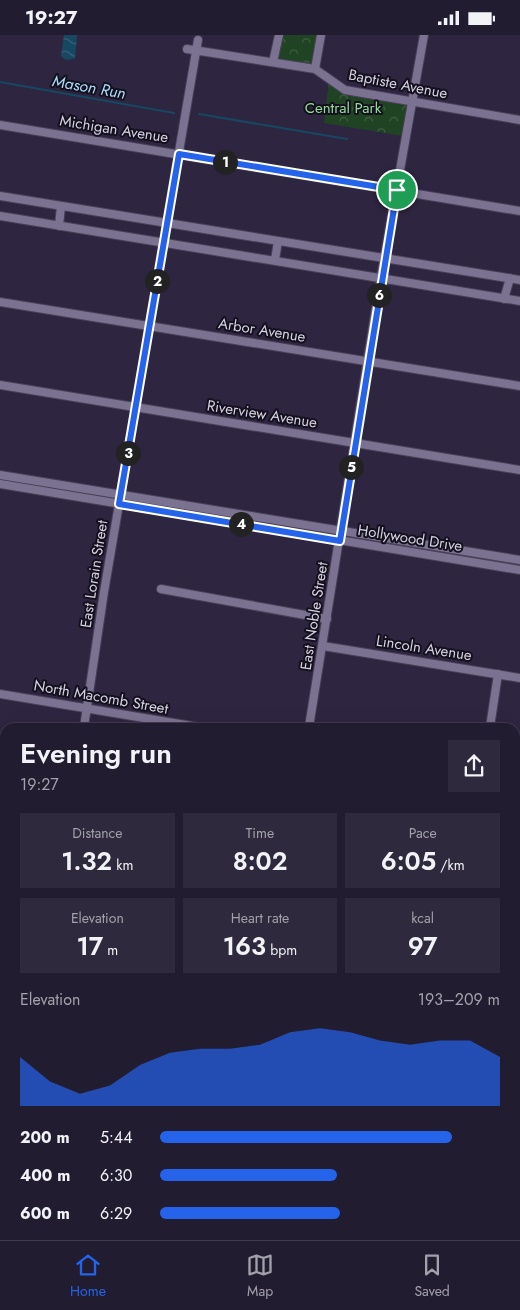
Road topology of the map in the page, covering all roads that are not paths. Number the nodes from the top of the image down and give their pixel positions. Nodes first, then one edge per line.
1 (279, 35) edge
2 (322, 35) edge
3 (424, 35) edge
4 (198, 40) dead end
5 (187, 49) dead end
6 (197, 51) junction
7 (274, 62) junction
8 (315, 69) junction
9 (412, 102) junction
10 (520, 119) edge
11 (0, 125) edge
12 (179, 154) junction
13 (397, 190) junction
14 (0, 196) edge
15 (61, 206) junction
16 (520, 211) edge
17 (0, 216) edge
18 (166, 222) junction
19 (59, 225) junction
20 (278, 241) junction
21 (163, 243) junction
22 (385, 257) junction
23 (275, 260) junction
24 (381, 277) junction
25 (510, 278) junction
26 (520, 281) edge
27 (504, 299) junction
28 (520, 301) edge
29 (0, 302) edge
30 (149, 326) junction
31 (368, 360) junction
32 (0, 385) edge
33 (520, 385) edge
34 (136, 408) junction
35 (355, 442) junction
36 (520, 470) edge
37 (0, 475) edge
38 (0, 484) edge
39 (121, 495) junction
40 (119, 504) junction
41 (342, 531) junction
42 (340, 541) junction
43 (520, 560) edge
44 (520, 570) edge
45 (161, 589) dead end
46 (327, 619) junction
47 (323, 646) junction
48 (498, 674) junction
49 (520, 678) edge
50 (0, 694) edge
51 (87, 709) junction
52 (85, 723) edge
53 (173, 723) edge
54 (310, 723) edge
55 (491, 723) edge

1 - 7 street
2 - 8 street
3 - 9 street, East Noble Street
4 - 6 street, East Lorain Street
5 - 6 street, Baptiste Avenue
6 - 7 street, Baptiste Avenue
6 - 12 street, East Lorain Street
7 - 8 street, Baptiste Avenue
8 - 9 street, Baptiste Avenue
9 - 10 street, Baptiste Avenue
9 - 13 street, East Noble Street
11 - 12 street, Michigan Avenue
12 - 13 street, Michigan Avenue
12 - 18 street, East Lorain Street
13 - 16 street, Michigan Avenue
13 - 22 street, East Noble Street
14 - 15 street
15 - 18 street
15 - 19 street
17 - 19 street
18 - 20 street
18 - 21 street, East Lorain Street
19 - 21 street
20 - 22 street
20 - 23 street
21 - 23 street
21 - 30 street, East Lorain Street
22 - 24 street, East Noble Street
22 - 25 street
23 - 24 street
24 - 27 street
24 - 31 street, East Noble Street
25 - 26 street
25 - 27 street
27 - 28 street
29 - 30 street, Arbor Avenue
30 - 31 street, Arbor Avenue
30 - 34 street, East Lorain Street
31 - 33 street, Arbor Avenue
31 - 35 street, East Noble Street
32 - 34 street, Riverview Avenue
34 - 35 street, Riverview Avenue
34 - 39 street, East Lorain Street
35 - 36 street, Riverview Avenue
35 - 41 street, East Noble Street
37 - 39 street, Hollywood Drive
38 - 40 street, Hollywood Drive
39 - 40 street, East Lorain Street
39 - 41 street, Hollywood Drive
40 - 42 street, Hollywood Drive
40 - 51 street, East Lorain Street
41 - 42 street, East Noble Street
41 - 43 street, Hollywood Drive
42 - 44 street, Hollywood Drive
42 - 46 street, East Noble Street
45 - 46 street
46 - 47 street, East Noble Street
47 - 48 street, Lincoln Avenue
47 - 54 street, East Noble Street
48 - 49 street, Lincoln Avenue
48 - 55 street
50 - 51 street, North Macomb Street
51 - 52 street, East Lorain Street
51 - 53 street, North Macomb Street

